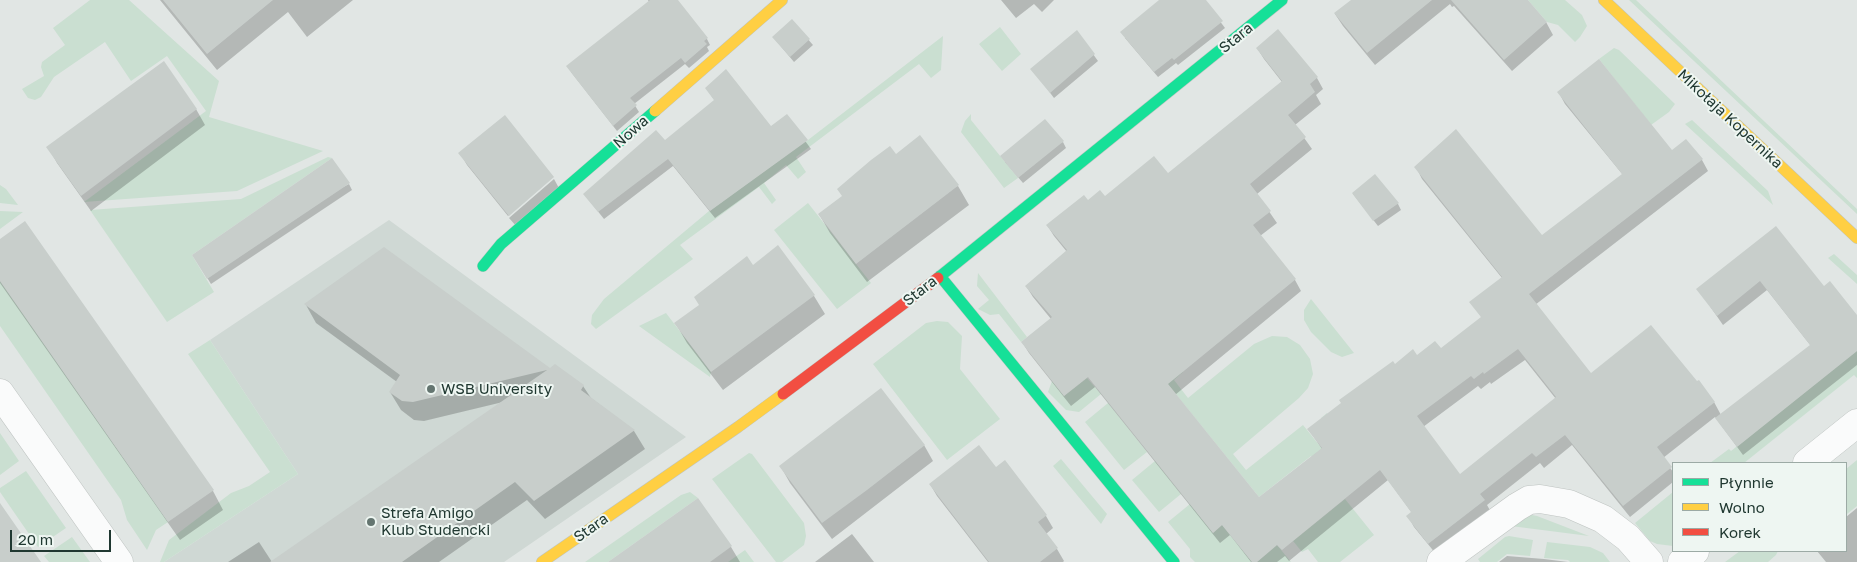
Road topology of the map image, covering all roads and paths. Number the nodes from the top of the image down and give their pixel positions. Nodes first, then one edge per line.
1 (782, 0) edge
2 (1282, 0) edge
3 (1604, 0) edge
4 (1857, 238) edge
5 (483, 266) dead end
6 (940, 276) junction
7 (0, 392) edge
8 (1857, 423) edge
9 (1808, 462) edge
10 (1694, 552) edge
11 (119, 562) edge
12 (542, 562) edge
13 (1174, 562) edge
14 (1441, 562) edge
15 (1648, 562) edge
16 (1682, 562) edge

1 - 5 street, Nowa
2 - 6 street, Stara
3 - 4 street, Mikołaja Kopernika
6 - 12 street, Stara
6 - 13 street
7 - 11 street
8 - 9 street
10 - 16 street
14 - 15 street

